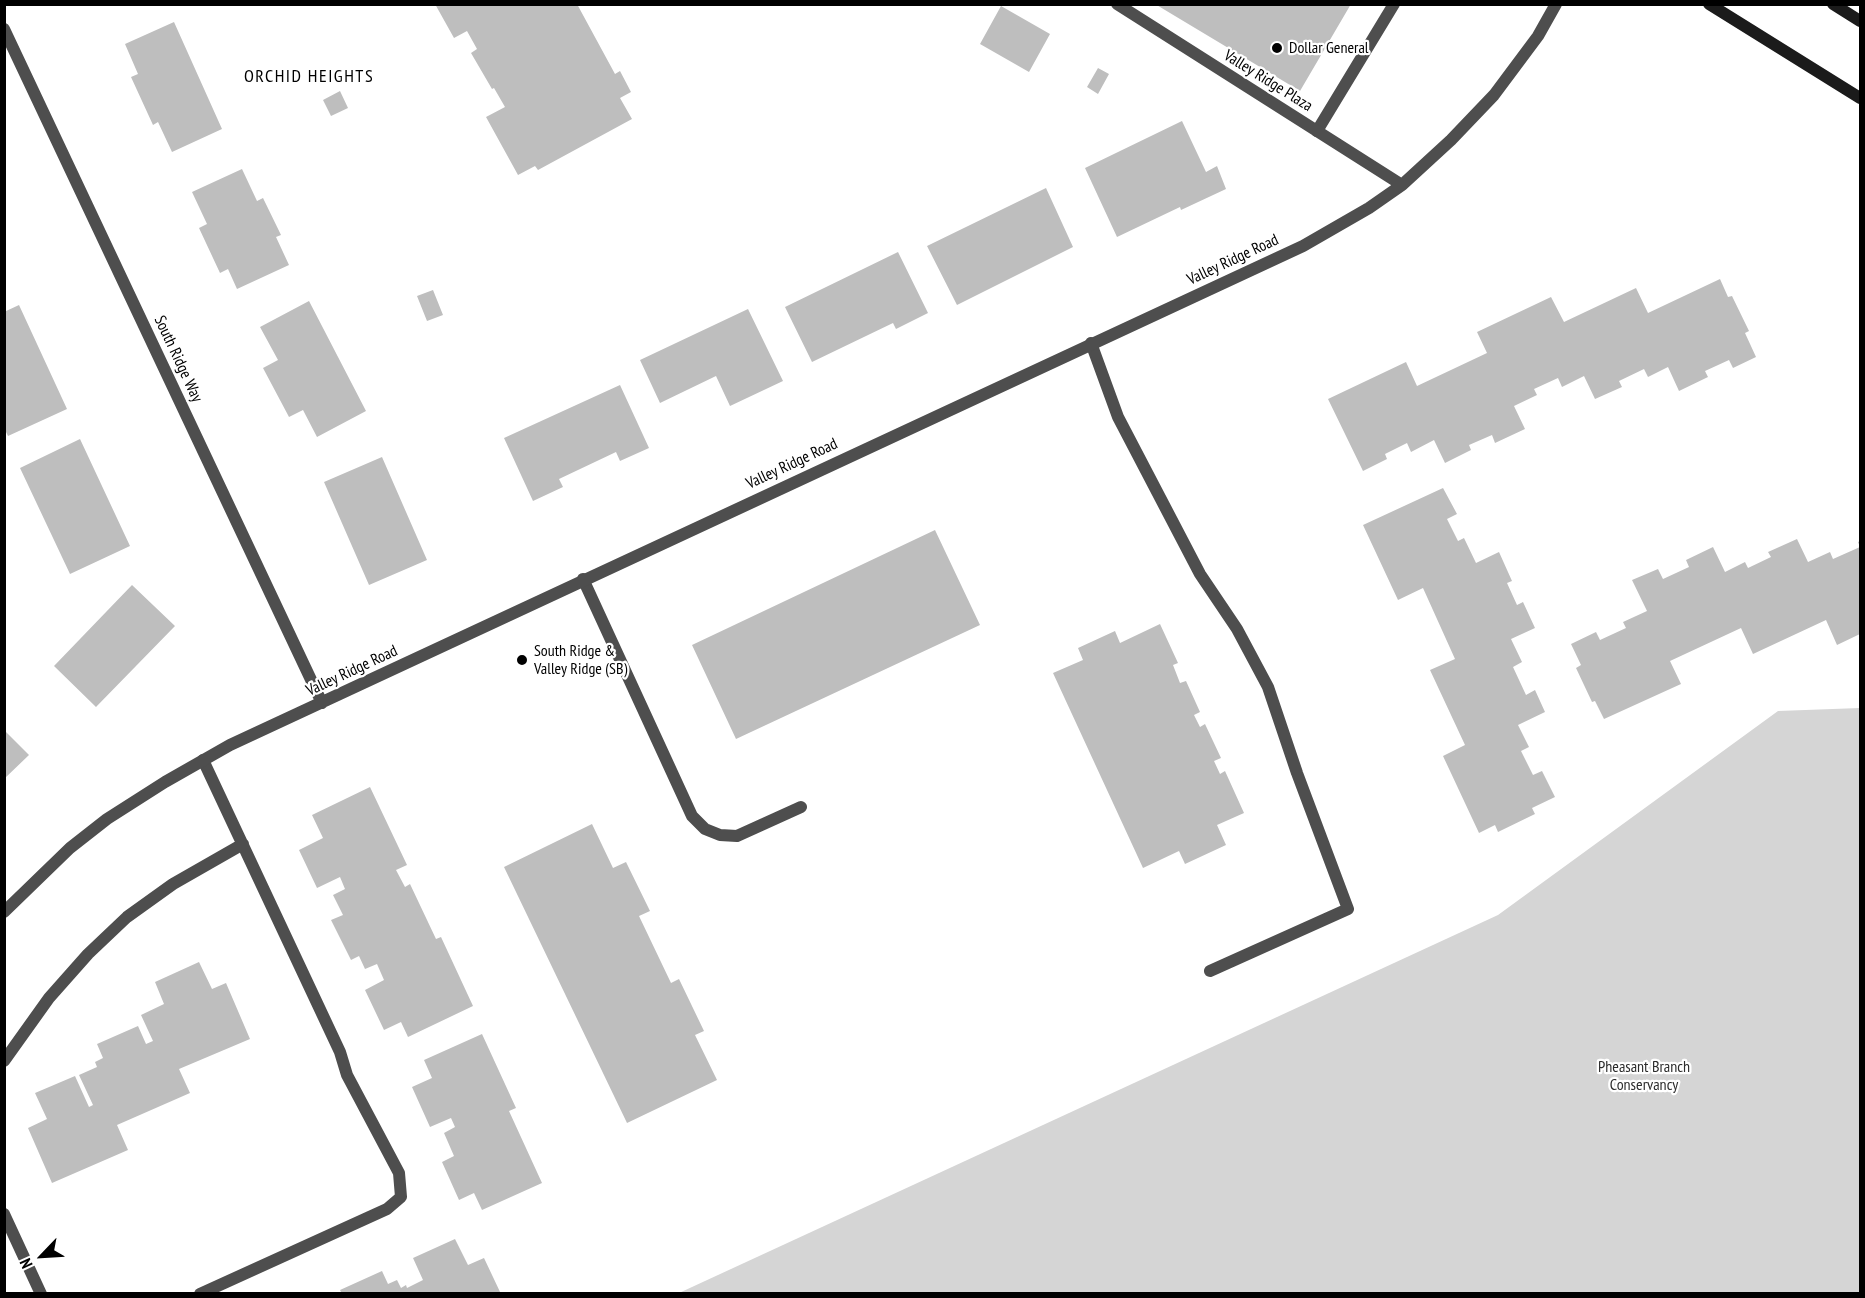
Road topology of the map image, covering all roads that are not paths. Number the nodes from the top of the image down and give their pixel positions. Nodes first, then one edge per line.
1 (1118, 4) edge
2 (1394, 4) edge
3 (1556, 4) edge
4 (1709, 4) edge
5 (1833, 4) edge
6 (1860, 21) edge
7 (4, 29) edge
8 (1860, 98) edge
9 (1317, 131) junction
10 (1402, 184) junction
11 (1091, 343) junction
12 (583, 579) junction
13 (322, 703) junction
14 (203, 760) junction
15 (801, 807) dead end
16 (243, 844) junction
17 (4, 912) edge
18 (1210, 971) dead end
19 (4, 1061) edge
20 (4, 1214) edge
21 (41, 1293) edge
22 (200, 1293) edge

1 - 9 street, Valley Ridge Plaza
2 - 9 street
3 - 10 street, Valley Ridge Road
4 - 8 main road
5 - 6 main road
7 - 13 street, South Ridge Way
9 - 10 street, Valley Ridge Plaza
10 - 11 street, Valley Ridge Road
11 - 12 street, Valley Ridge Road
11 - 18 street
12 - 13 street, Valley Ridge Road
12 - 15 street
13 - 14 street, Valley Ridge Road
14 - 16 street
14 - 17 street, Valley Ridge Road
16 - 19 street
16 - 22 street
20 - 21 street

